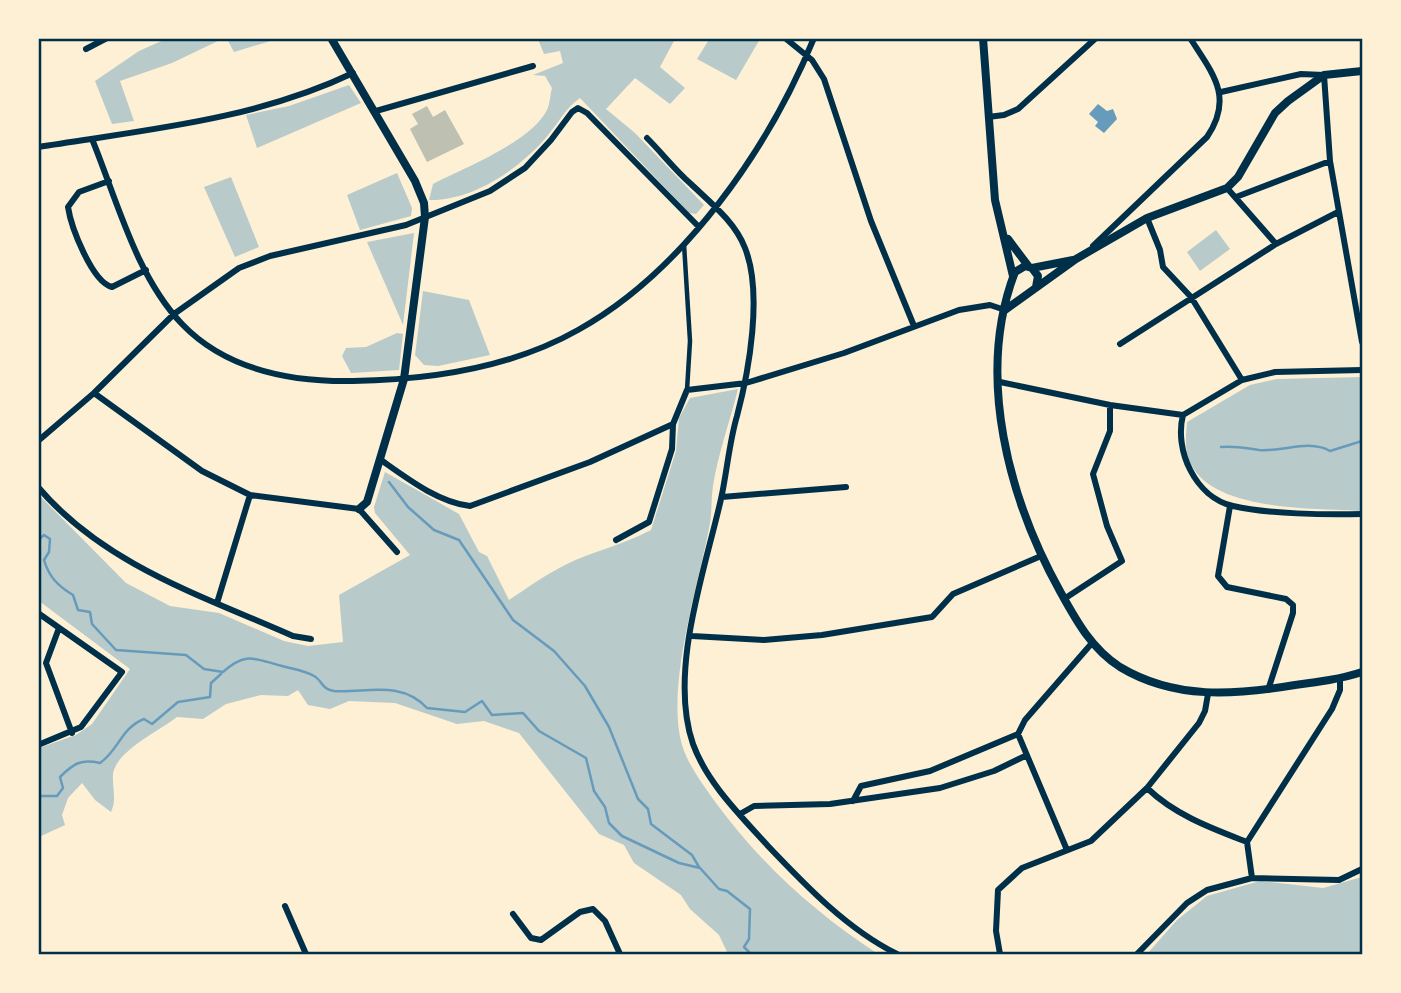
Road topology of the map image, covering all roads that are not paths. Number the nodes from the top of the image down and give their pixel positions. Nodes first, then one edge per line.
1 (107, 38) edge
2 (331, 38) edge
3 (785, 38) edge
4 (814, 38) edge
5 (984, 38) edge
6 (1096, 38) edge
7 (1190, 38) edge
8 (86, 49) dead end
9 (807, 56) junction
10 (533, 66) dead end
11 (1363, 71) edge
12 (353, 73) junction
13 (1324, 75) junction
14 (1220, 92) junction
15 (376, 111) junction
16 (988, 117) junction
17 (647, 138) dead end
18 (92, 139) junction
19 (38, 147) edge
20 (1330, 161) junction
21 (109, 181) junction
22 (1227, 188) junction
23 (1236, 197) junction
24 (715, 206) junction
25 (1338, 212) junction
26 (425, 217) junction
27 (1147, 218) junction
28 (698, 226) junction
29 (1006, 236) junction
30 (684, 243) junction
31 (1276, 244) junction
32 (1087, 253) junction
33 (1076, 259) junction
34 (1030, 267) junction
35 (146, 270) junction
36 (1013, 277) junction
37 (1036, 287) junction
38 (1027, 292) junction
39 (1191, 297) junction
40 (1005, 310) junction
41 (174, 314) junction
42 (914, 326) junction
43 (1363, 342) edge
44 (1120, 344) dead end
45 (1363, 370) edge
46 (404, 379) junction
47 (1242, 380) junction
48 (1000, 382) junction
49 (746, 383) junction
50 (687, 390) junction
51 (94, 393) junction
52 (1110, 405) junction
53 (1183, 415) junction
54 (673, 424) junction
55 (38, 441) edge
56 (381, 460) junction
57 (38, 487) edge
58 (846, 487) dead end
59 (250, 495) junction
60 (722, 497) junction
61 (1230, 506) junction
62 (359, 509) junction
63 (1363, 514) edge
64 (615, 540) dead end
65 (397, 552) dead end
66 (1041, 556) junction
67 (1064, 599) junction
68 (217, 603) junction
69 (38, 613) edge
70 (59, 628) junction
71 (692, 636) junction
72 (311, 639) dead end
73 (1092, 643) junction
74 (1363, 672) edge
75 (1340, 678) junction
76 (1268, 690) junction
77 (1208, 695) junction
78 (72, 733) junction
79 (1018, 734) junction
80 (38, 745) edge
81 (1025, 756) junction
82 (1147, 789) junction
83 (853, 801) junction
84 (740, 814) junction
85 (1247, 842) junction
86 (1067, 850) junction
87 (1363, 869) edge
88 (1252, 878) junction
89 (285, 906) dead end
90 (513, 914) dead end
91 (306, 954) edge
92 (620, 954) edge
93 (897, 954) edge
94 (1000, 954) edge
95 (1137, 954) edge

1 - 8 street
2 - 12 street
3 - 9 street
4 - 9 street
5 - 16 street
6 - 16 street
7 - 14 street
9 - 24 street
9 - 42 street
10 - 15 street
11 - 13 street
12 - 15 street
12 - 18 street
13 - 14 street
13 - 20 street
13 - 22 street
14 - 32 street
15 - 26 street
16 - 29 street
17 - 24 street
18 - 19 street
18 - 21 street
20 - 23 street
20 - 25 street
21 - 35 street
21 - 35 street
22 - 23 street
22 - 27 street
23 - 31 street
24 - 28 street
24 - 49 street
25 - 31 street
25 - 43 street
26 - 28 street
26 - 41 street
26 - 46 street
27 - 32 street
27 - 39 street
28 - 30 street
29 - 34 street
29 - 36 street
30 - 46 street
30 - 50 street
31 - 39 street
32 - 33 street
33 - 34 street
33 - 37 street
34 - 36 street
34 - 37 street
35 - 41 street
36 - 38 street
36 - 40 street
37 - 38 street
38 - 40 street
39 - 44 street
39 - 47 street
40 - 42 street
40 - 48 street
41 - 46 street
41 - 51 street
42 - 49 street
45 - 47 street
46 - 56 street
47 - 53 street
48 - 52 street
48 - 66 street
49 - 50 street
49 - 60 street
50 - 54 street
51 - 55 street
51 - 59 street
52 - 53 street
52 - 67 street
53 - 61 street
54 - 56 street
54 - 64 street
56 - 62 street
57 - 68 street
58 - 60 street
59 - 62 street
59 - 68 street
60 - 71 street
61 - 63 street
61 - 76 street
62 - 65 street
66 - 67 street
66 - 71 street
67 - 73 street
68 - 72 street
69 - 70 street
70 - 78 street
70 - 78 street
71 - 84 street
73 - 77 street
73 - 79 street
74 - 75 street
75 - 76 street
75 - 85 street
76 - 77 street
77 - 82 street
78 - 80 street
79 - 81 street
79 - 83 street
81 - 83 street
81 - 86 street
82 - 85 street
82 - 86 street
83 - 84 street
84 - 93 street
85 - 88 street
86 - 94 street
87 - 88 street
88 - 95 street
89 - 91 street
90 - 92 street

